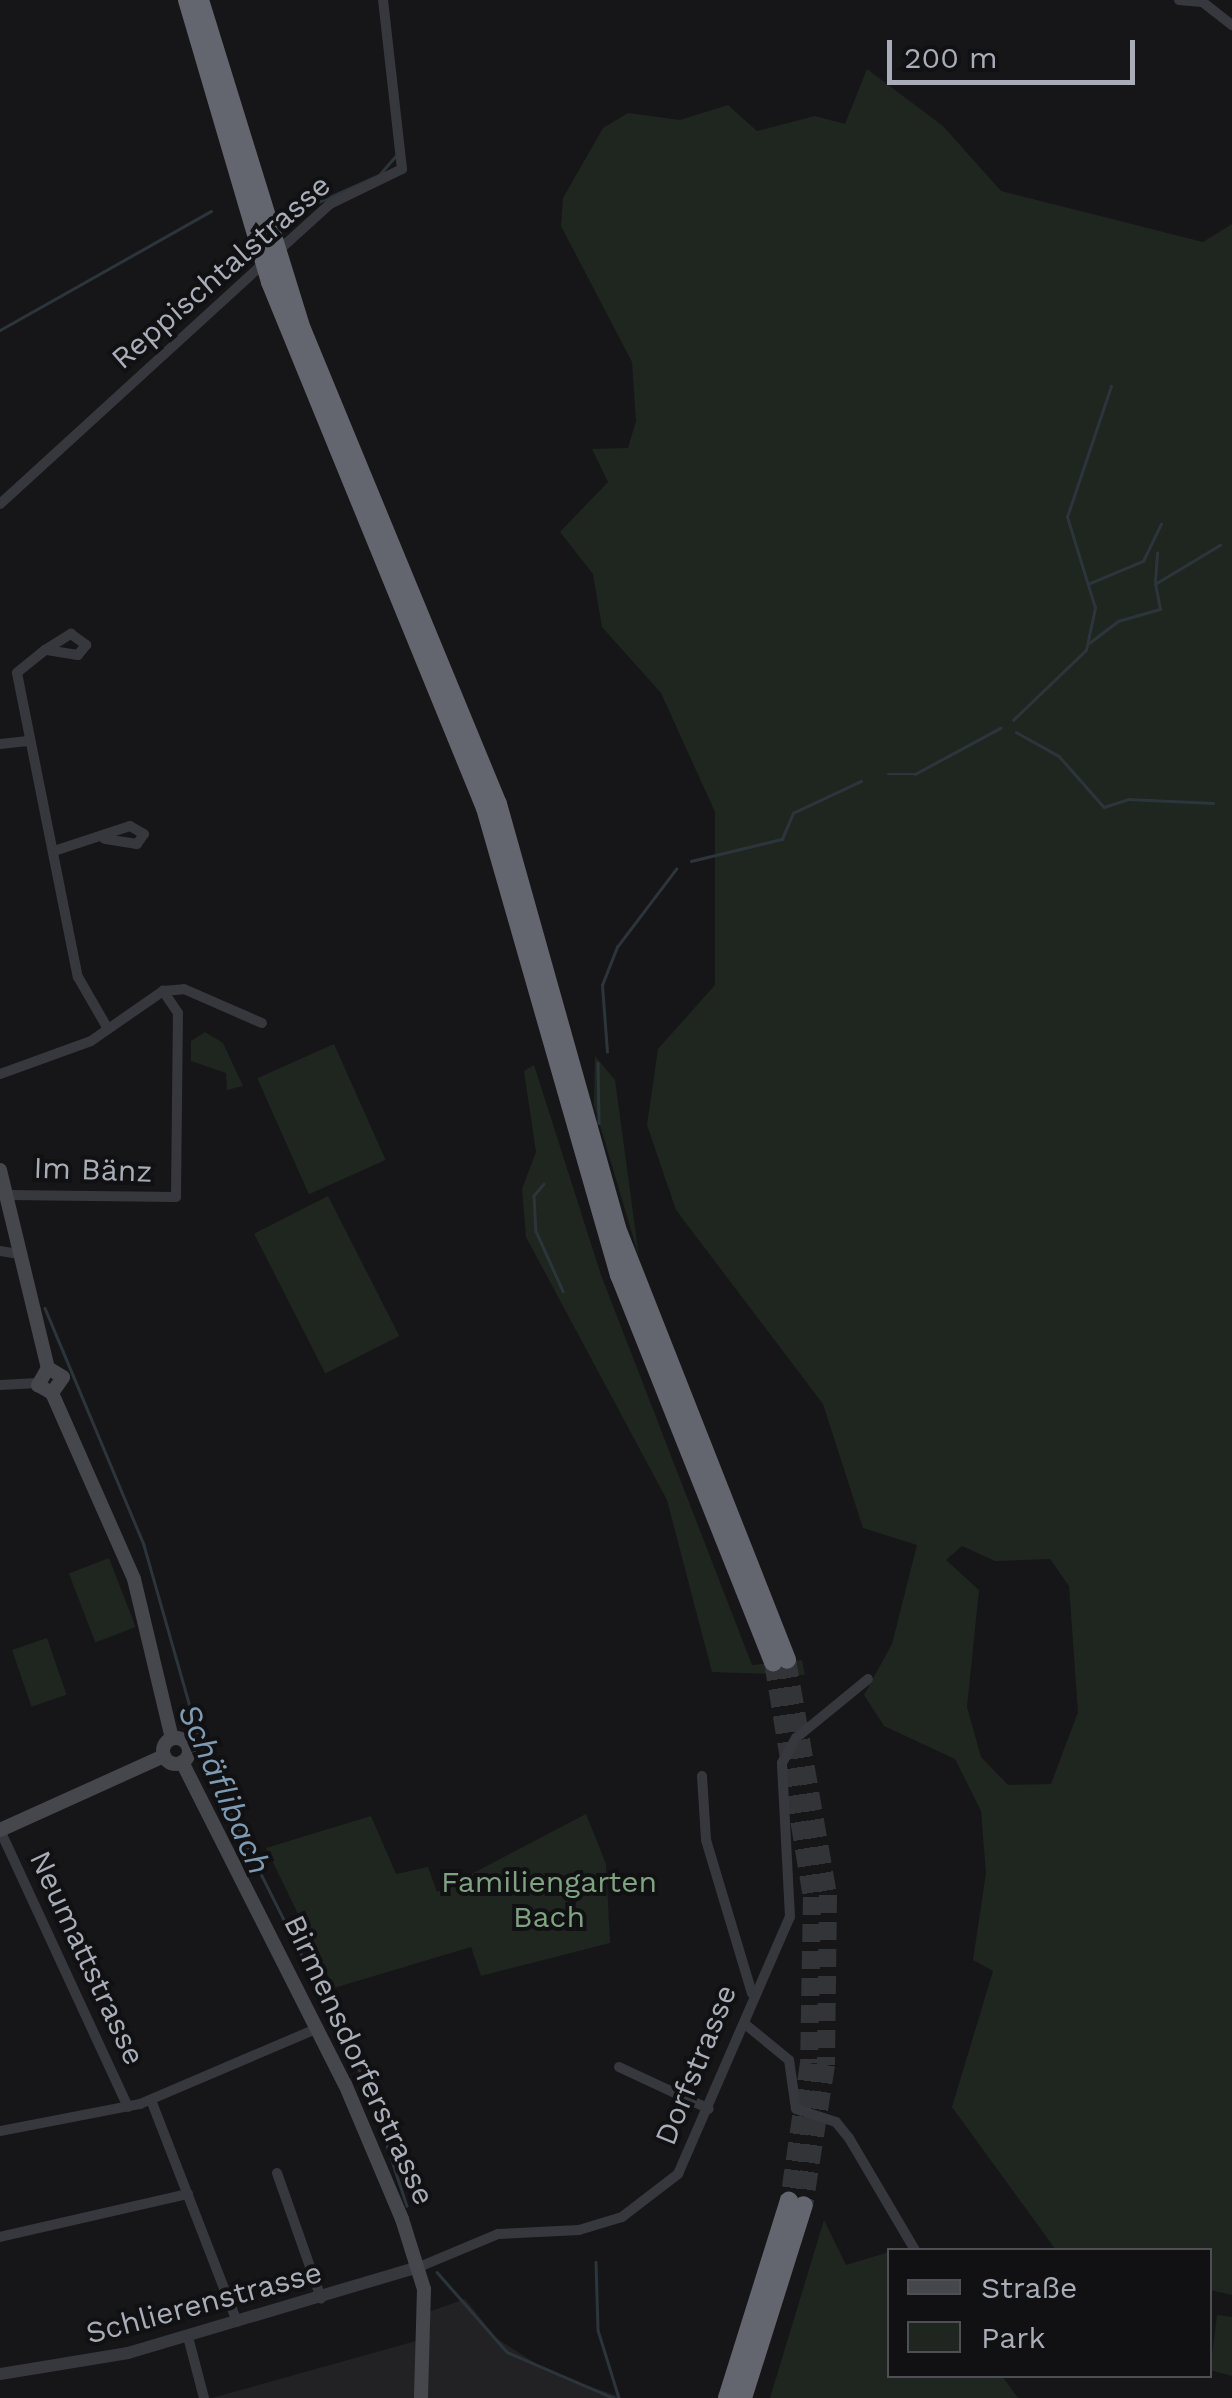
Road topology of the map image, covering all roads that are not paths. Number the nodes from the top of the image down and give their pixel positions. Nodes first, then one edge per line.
1 (176, 0) edge
2 (187, 0) edge
3 (200, 0) edge
4 (383, 0) edge
5 (1179, 0) edge
6 (1201, 1) edge
7 (1232, 25) edge
8 (196, 33) junction
9 (0, 504) edge
10 (45, 650) dead end
11 (28, 741) junction
12 (0, 744) edge
13 (104, 839) dead end
14 (54, 851) junction
15 (163, 992) junction
16 (262, 1023) dead end
17 (108, 1029) junction
18 (0, 1074) edge
19 (0, 1170) edge
20 (9, 1194) junction
21 (0, 1251) edge
22 (18, 1254) junction
23 (48, 1368) junction
24 (38, 1383) junction
25 (0, 1385) edge
26 (52, 1393) junction
27 (868, 1678) dead end
28 (172, 1738) junction
29 (164, 1756) junction
30 (182, 1762) junction
31 (702, 1776) dead end
32 (0, 1830) edge
33 (752, 1993) junction
34 (745, 2024) junction
35 (318, 2028) junction
36 (619, 2067) dead end
37 (151, 2100) junction
38 (128, 2107) junction
39 (709, 2109) junction
40 (0, 2131) edge
41 (277, 2173) dead end
42 (188, 2194) junction
43 (0, 2238) edge
44 (914, 2248) edge
45 (418, 2267) junction
46 (321, 2298) junction
47 (237, 2322) junction
48 (188, 2337) junction
49 (0, 2374) edge
50 (723, 2397) edge
51 (204, 2398) edge
52 (421, 2398) edge
53 (745, 2398) edge

1 - 8 highway
2 - 8 highway
3 - 8 highway
4 - 9 street, Reppischtalstrasse
5 - 6 street
6 - 7 street
10 - 11 street
11 - 12 street
11 - 14 street
13 - 14 street
14 - 17 street
15 - 16 street
15 - 17 street
15 - 20 street, Im Bänz
17 - 18 street
19 - 20 main road, Birmensdorferstrasse
20 - 22 main road, Birmensdorferstrasse
21 - 22 street
22 - 23 main road, Birmensdorferstrasse
23 - 24 main road
23 - 26 main road, Birmensdorferstrasse
24 - 25 street
24 - 26 main road
26 - 28 main road, Birmensdorferstrasse
27 - 33 street, Dorfstrasse
28 - 29 main road
28 - 30 main road, Birmensdorferstrasse
29 - 30 main road
29 - 32 main road
30 - 35 main road, Birmensdorferstrasse
31 - 33 street
32 - 38 street, Neumattstrasse
33 - 34 street, Dorfstrasse
34 - 39 street, Dorfstrasse
34 - 44 street
35 - 37 street
35 - 45 main road, Birmensdorferstrasse
36 - 39 street
37 - 38 street
37 - 42 street, Neumattstrasse
38 - 40 street
39 - 45 street, Dorfstrasse
41 - 46 street
42 - 43 street
42 - 47 street, Neumattstrasse
45 - 46 street, Schlierenstrasse
45 - 52 main road, Birmensdorferstrasse
46 - 47 street, Schlierenstrasse
47 - 48 street, Schlierenstrasse
48 - 49 street, Schlierenstrasse
48 - 51 street
50 - 53 highway

